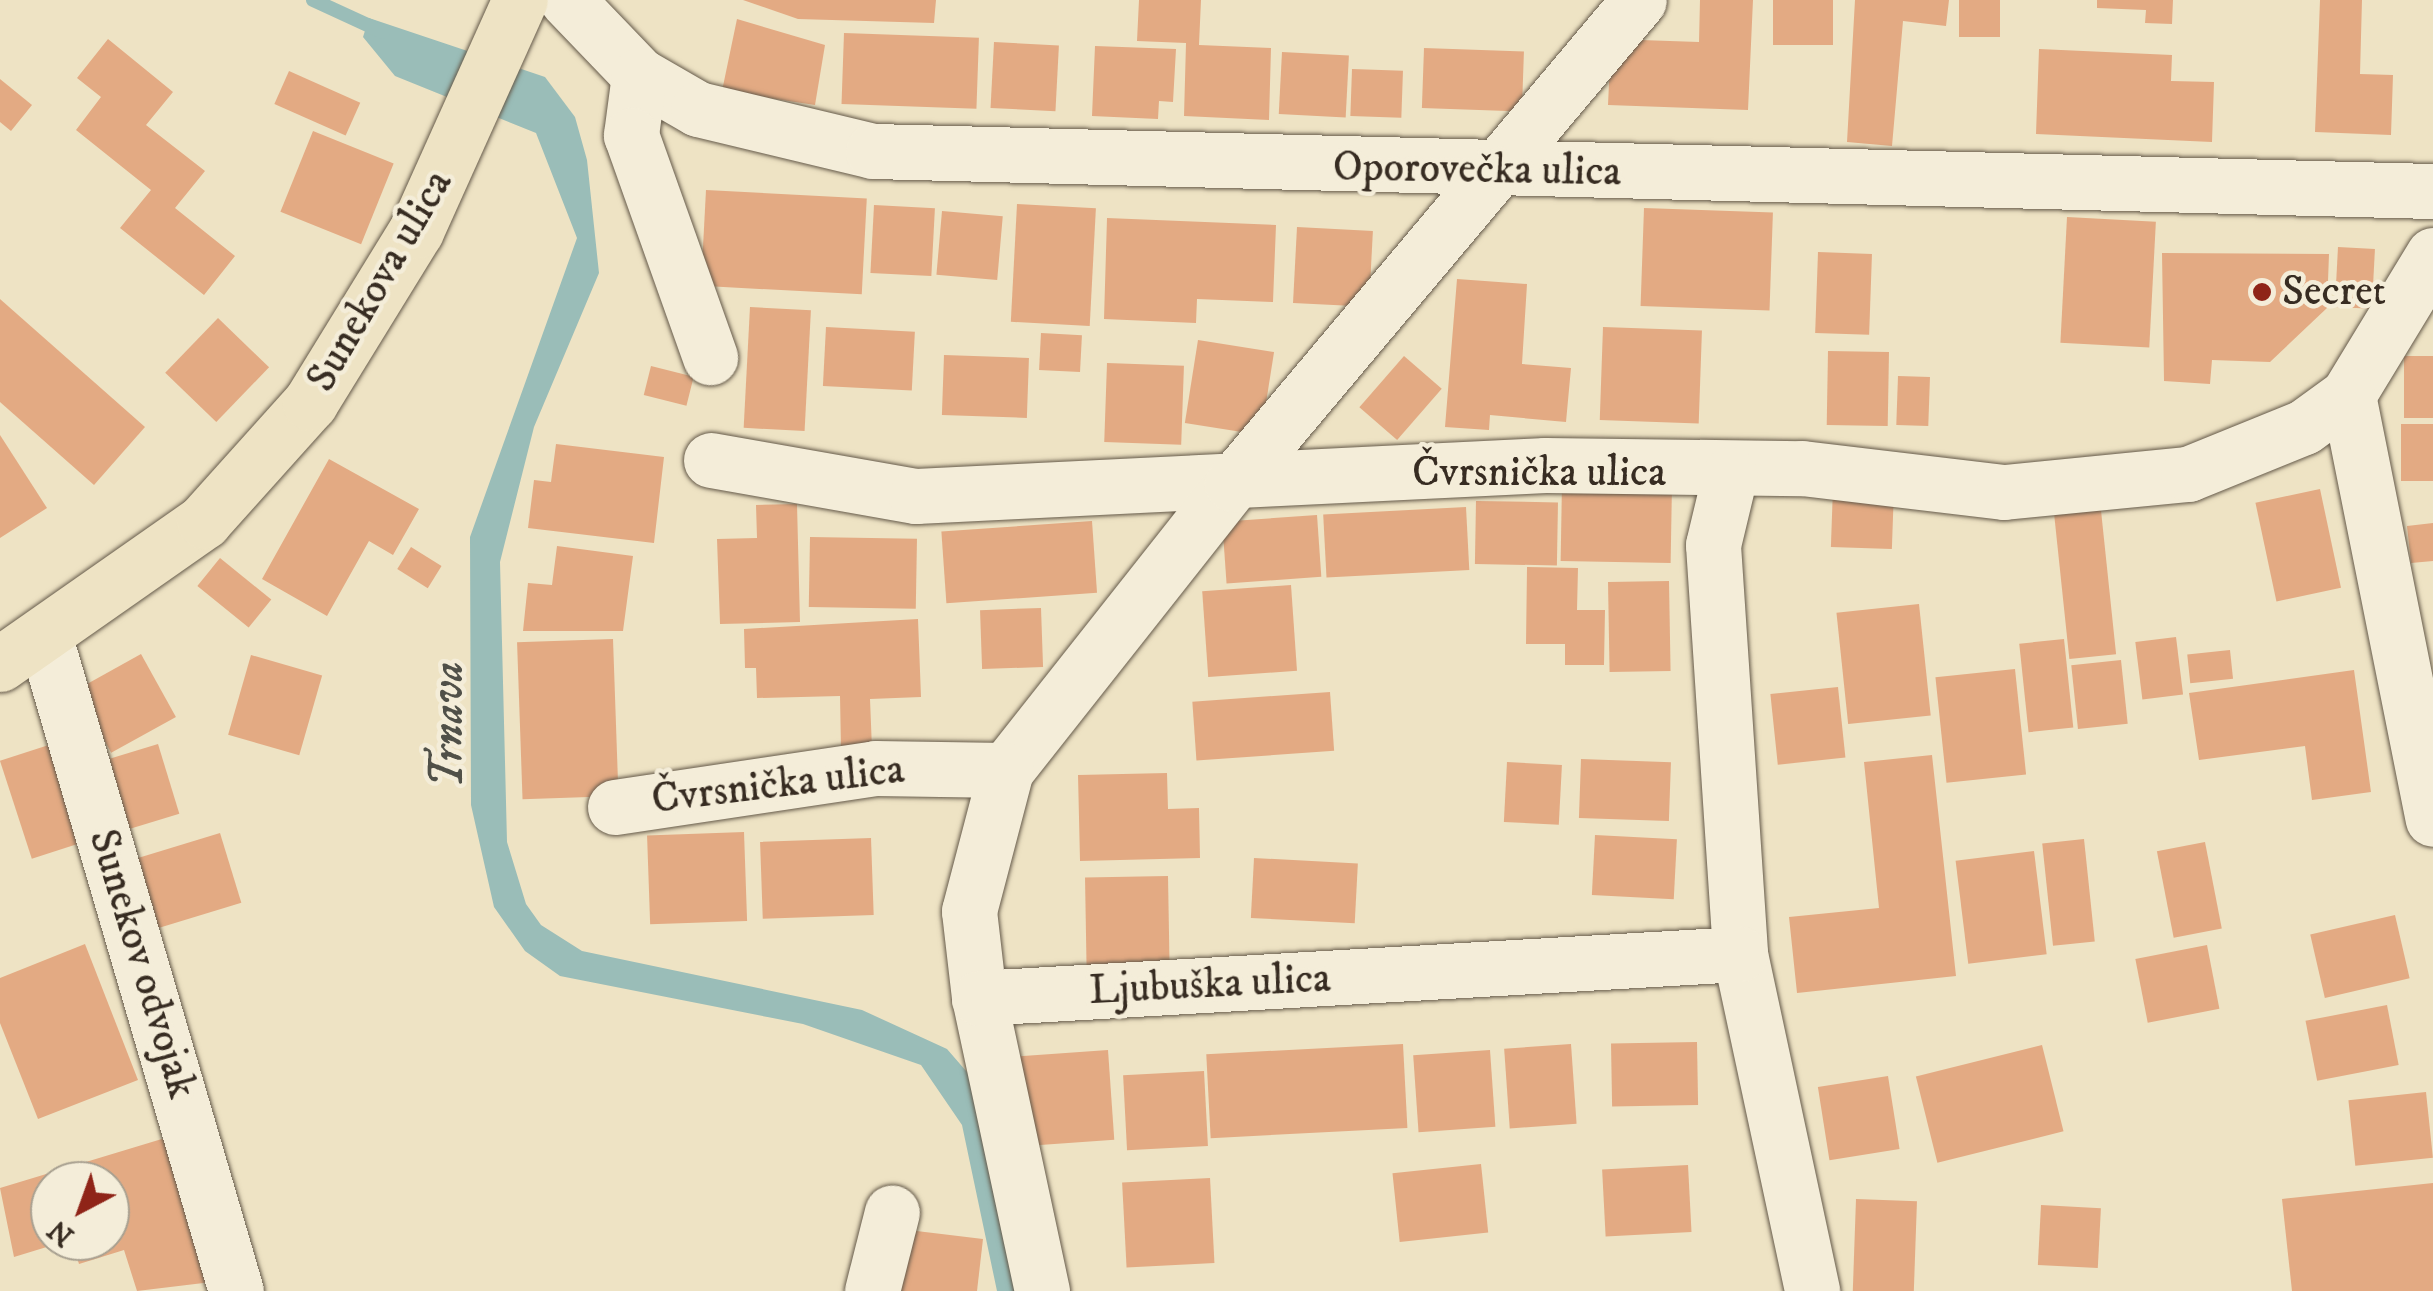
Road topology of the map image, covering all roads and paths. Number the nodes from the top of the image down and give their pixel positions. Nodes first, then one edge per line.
1 (567, 0) edge
2 (1640, 0) edge
3 (504, 16) edge
4 (639, 75) junction
5 (1494, 174) junction
6 (2433, 191) edge
7 (2433, 255) edge
8 (710, 357) dead end
9 (2348, 395) junction
10 (712, 460) dead end
11 (1730, 474) junction
12 (1232, 484) junction
13 (23, 651) edge
14 (2427, 750) edge
15 (1006, 770) junction
16 (614, 806) dead end
17 (2433, 819) edge
18 (1740, 954) junction
19 (979, 998) junction
20 (892, 1212) dead end
21 (236, 1291) edge
22 (872, 1291) edge
23 (1042, 1291) edge
24 (1812, 1291) edge

1 - 4 street, Oporovečka ulica
2 - 5 street
3 - 13 main road, Sunekova ulica
4 - 5 street, Oporovečka ulica
4 - 8 street
5 - 6 street, Oporovečka ulica
5 - 12 street
7 - 9 street
9 - 11 street, Čvrsnička ulica
9 - 14 street
10 - 12 street, Čvrsnička ulica
11 - 12 street, Čvrsnička ulica
11 - 18 street
12 - 15 street
13 - 21 street, Sunekov odvojak
14 - 17 street
15 - 16 street, Čvrsnička ulica
15 - 19 street
18 - 19 street, Ljubuška ulica
18 - 24 street
19 - 23 street
20 - 22 street

